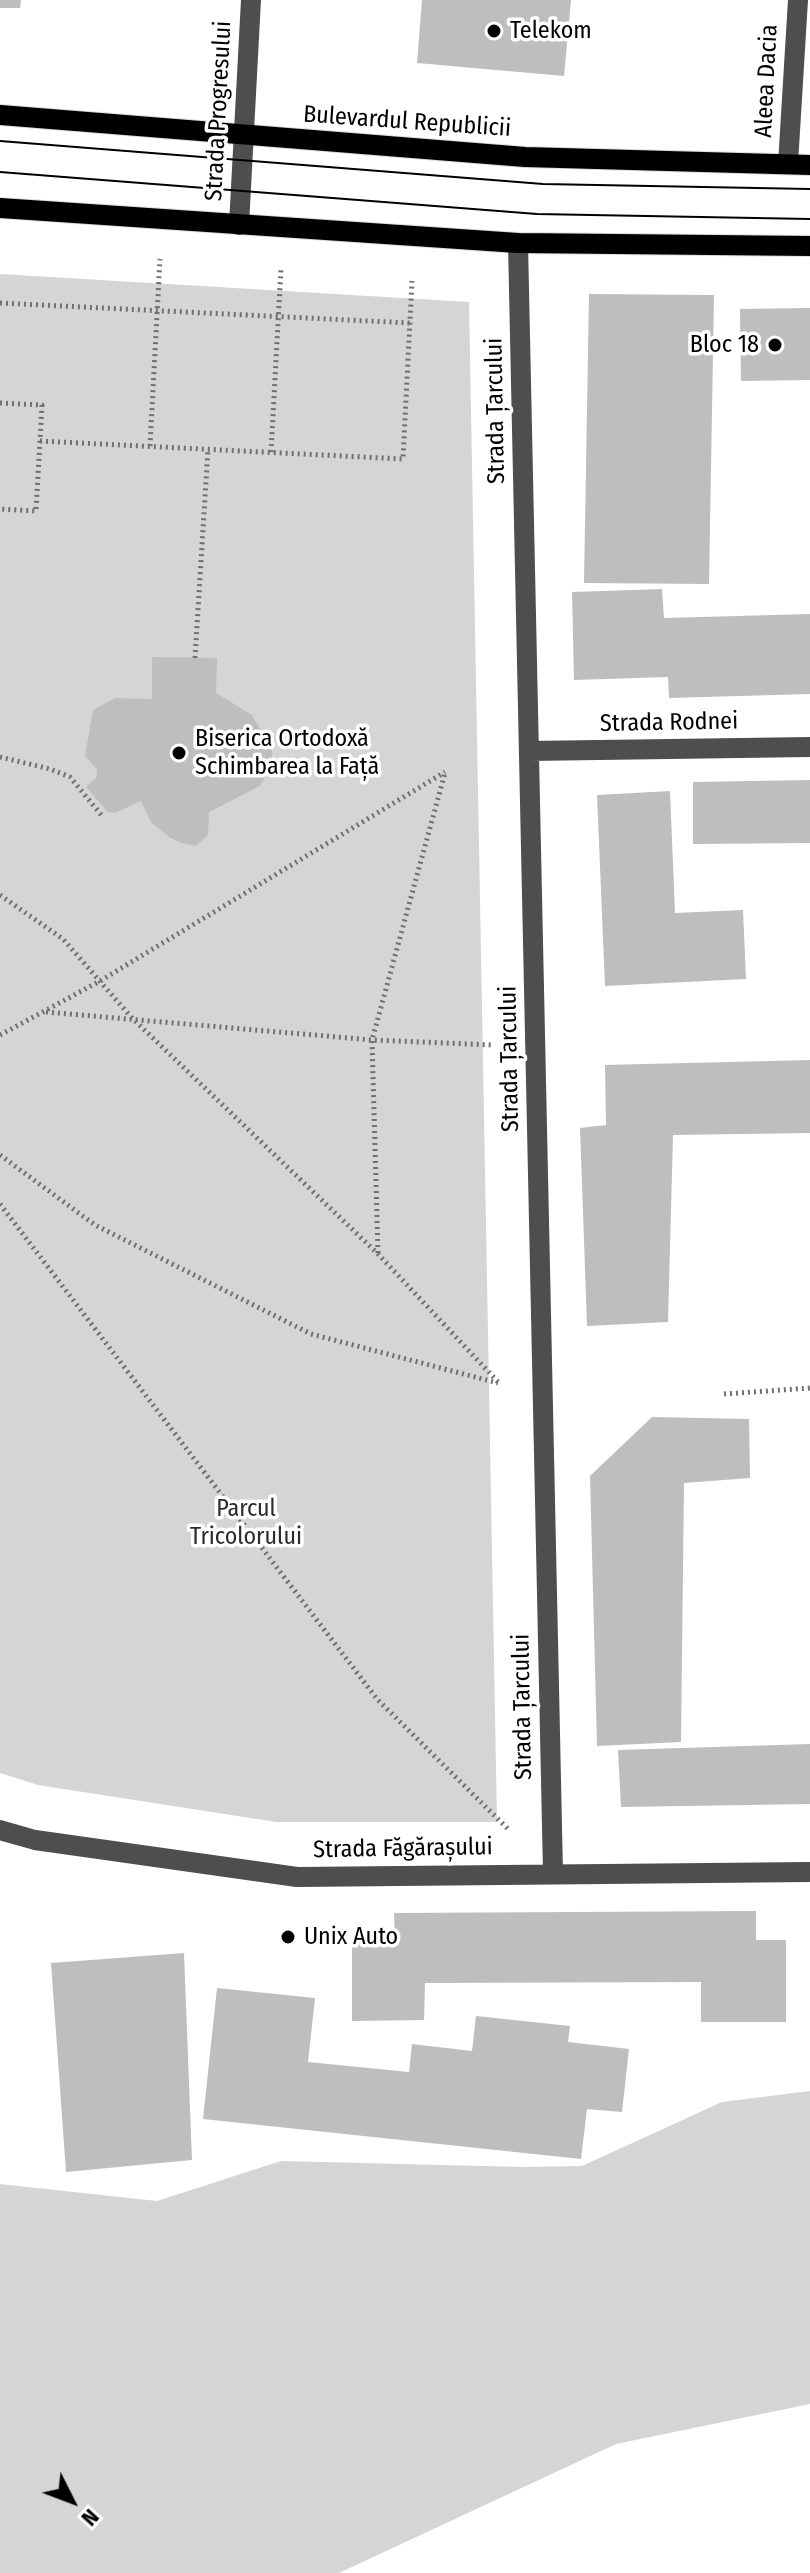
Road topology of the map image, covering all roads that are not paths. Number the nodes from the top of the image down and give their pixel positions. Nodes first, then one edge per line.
1 (251, 0) edge
2 (798, 0) edge
3 (0, 115) edge
4 (244, 135) junction
5 (788, 164) junction
6 (810, 165) edge
7 (0, 208) edge
8 (239, 225) junction
9 (518, 243) junction
10 (810, 246) edge
11 (810, 747) edge
12 (529, 751) junction
13 (0, 1830) edge
14 (810, 1872) edge
15 (553, 1873) junction

1 - 4 street, Strada Progresului
2 - 5 street, Aleea Dacia
3 - 4 main road, Bulevardul Republicii
4 - 5 main road, Bulevardul Republicii
4 - 8 street, Strada Progresului
5 - 6 main road, Bulevardul Republicii
7 - 8 main road
8 - 9 main road
9 - 10 main road
9 - 12 street, Strada Țarcului
11 - 12 street, Strada Rodnei
12 - 15 street, Strada Țarcului
13 - 15 street, Strada Făgărașului
14 - 15 street, Strada Făgărașului

